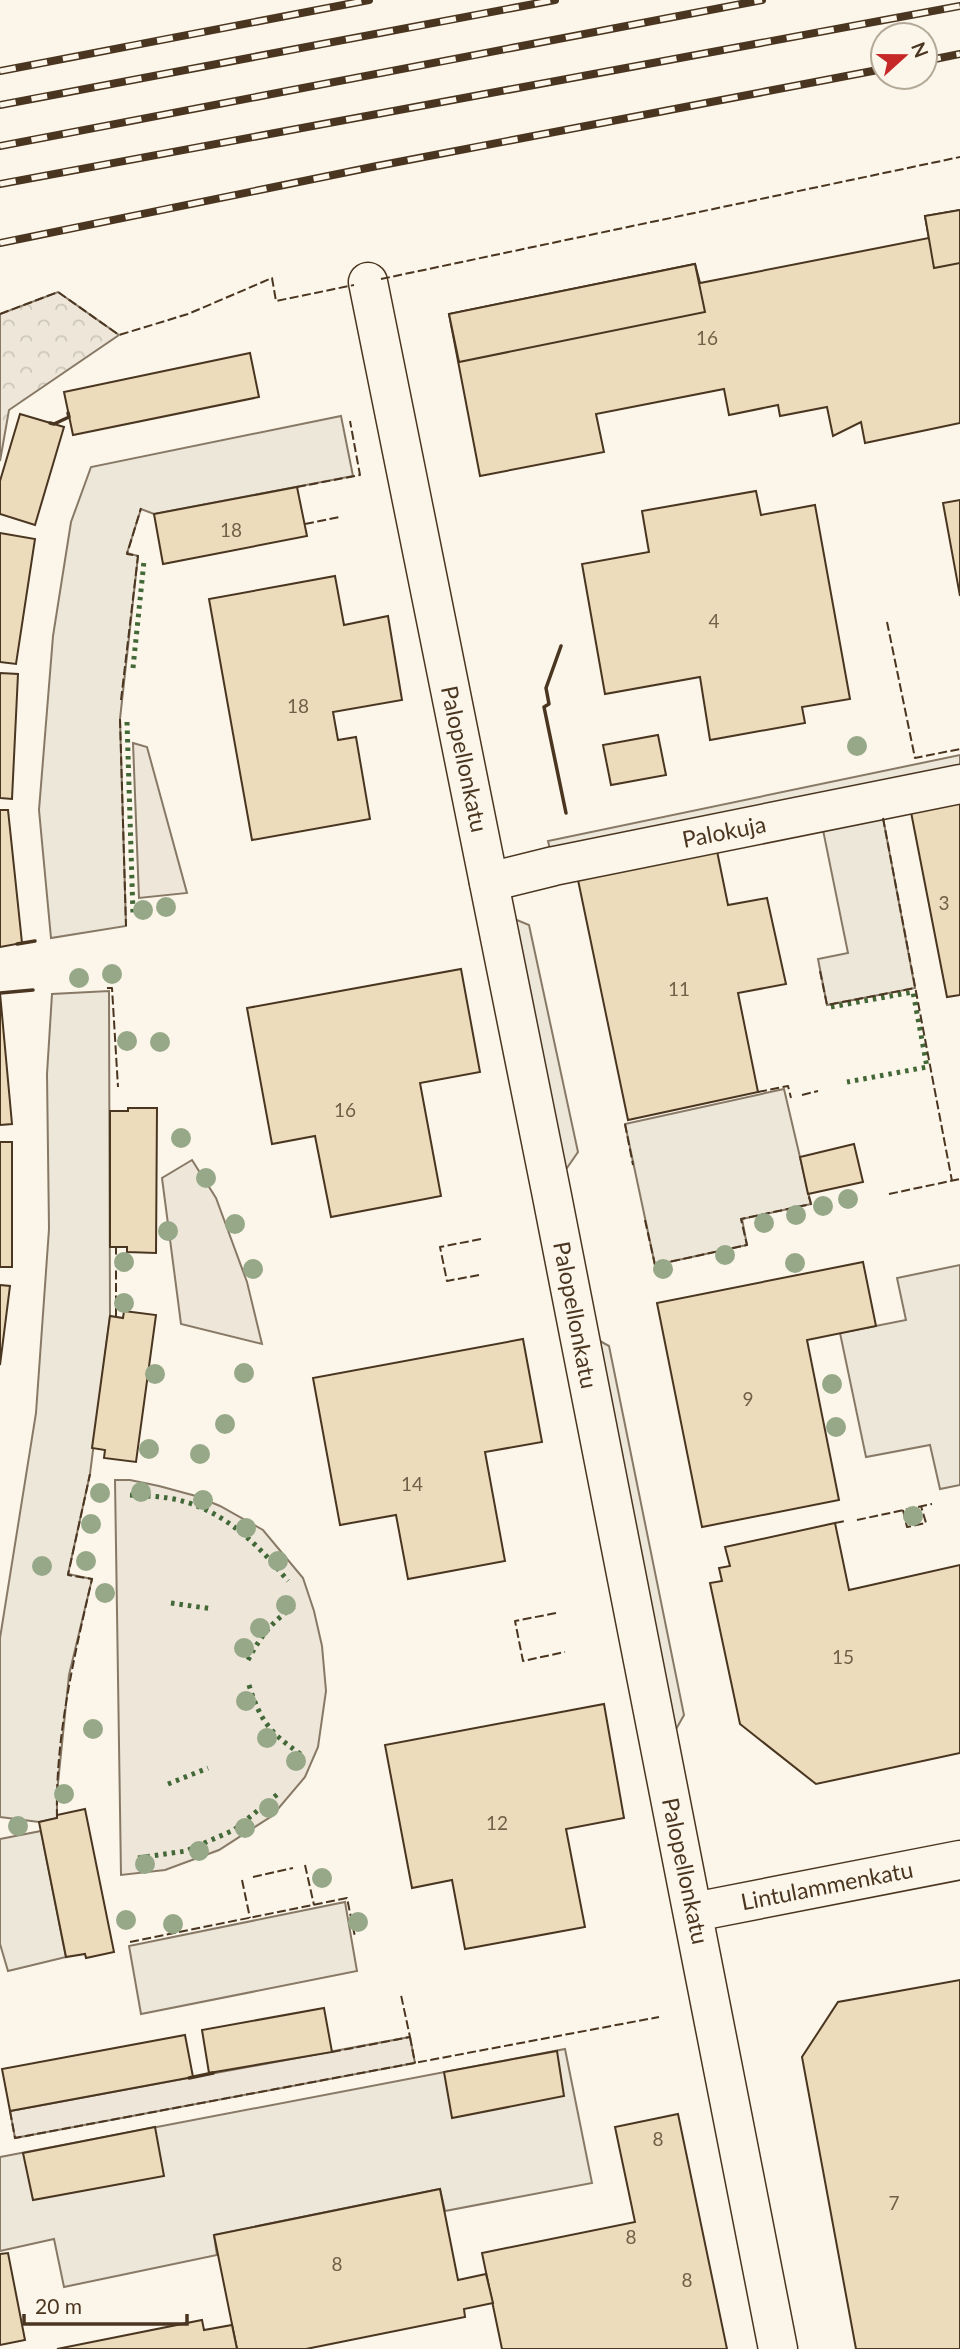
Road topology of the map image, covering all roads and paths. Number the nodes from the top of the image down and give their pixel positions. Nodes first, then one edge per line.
1 (368, 282) dead end
2 (960, 784) edge
3 (489, 882) junction
4 (960, 1860) edge
5 (694, 1912) junction
6 (778, 2349) edge

1 - 3 street, Palopellonkatu
2 - 3 street, Palokuja
3 - 5 street, Palopellonkatu
4 - 5 street, Lintulammenkatu
5 - 6 street, Palopellonkatu

